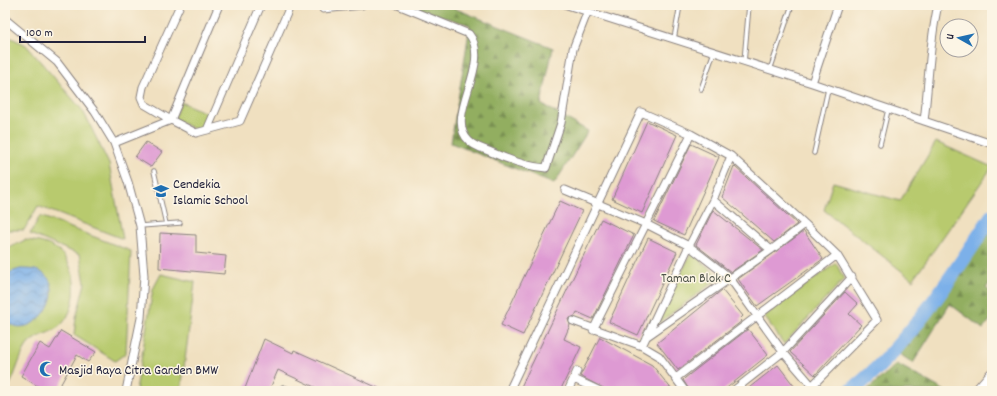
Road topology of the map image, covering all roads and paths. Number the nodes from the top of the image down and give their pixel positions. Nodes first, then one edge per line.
1 (180, 5) edge
2 (219, 5) edge
3 (261, 5) edge
4 (362, 5) edge
5 (398, 5) edge
6 (568, 5) edge
7 (680, 5) edge
8 (749, 5) edge
9 (792, 5) edge
10 (838, 5) edge
11 (938, 5) edge
12 (324, 9) dead end
13 (288, 11) dead end
14 (587, 13) junction
15 (5, 19) edge
16 (674, 40) junction
17 (714, 52) junction
18 (744, 62) junction
19 (770, 70) junction
20 (812, 83) junction
21 (701, 89) dead end
22 (828, 89) junction
23 (888, 110) junction
24 (171, 120) junction
25 (924, 121) junction
26 (207, 130) junction
27 (691, 134) junction
28 (114, 143) junction
29 (880, 144) dead end
30 (992, 144) edge
31 (814, 153) dead end
32 (731, 156) junction
33 (154, 171) dead end
34 (565, 190) dead end
35 (713, 200) junction
36 (596, 205) junction
37 (180, 223) dead end
38 (166, 224) junction
39 (646, 224) junction
40 (805, 224) junction
41 (140, 226) junction
42 (688, 246) junction
43 (771, 250) junction
44 (837, 255) junction
45 (729, 277) junction
46 (852, 277) junction
47 (756, 316) junction
48 (573, 321) dead end
49 (593, 330) junction
50 (645, 337) junction
51 (642, 346) junction
52 (783, 352) junction
53 (577, 371) dead end
54 (992, 375) edge
55 (676, 378) junction
56 (574, 379) junction
57 (810, 389) edge
58 (125, 390) edge
59 (279, 391) edge
60 (295, 391) edge
61 (509, 391) edge
62 (568, 391) edge
63 (600, 391) edge
64 (685, 391) edge
65 (732, 391) edge
66 (978, 391) edge

1 - 24 street
2 - 24 street
3 - 26 street
4 - 12 street
5 - 14 street
6 - 14 street
7 - 16 lane
8 - 18 lane
9 - 19 lane
10 - 20 street
11 - 25 street
13 - 26 street
14 - 16 street
15 - 28 street
16 - 17 street
17 - 18 street
17 - 21 lane
18 - 19 street
19 - 20 street
20 - 22 street
22 - 23 street
22 - 31 lane
23 - 25 street
23 - 29 lane
24 - 26 street
24 - 28 street
25 - 30 street
27 - 32 street
27 - 36 street
27 - 39 street
28 - 41 street
32 - 35 street
32 - 40 street
33 - 38 lane
34 - 36 street
35 - 42 street
35 - 43 street
36 - 39 street
36 - 61 street
37 - 38 lane
38 - 41 lane
39 - 42 street
39 - 49 street
40 - 43 street
40 - 44 street
41 - 58 street
42 - 45 street
42 - 50 street
43 - 45 street
44 - 46 street
44 - 47 street
45 - 47 street
45 - 50 street
46 - 52 street
46 - 57 street
47 - 52 street
47 - 55 street
48 - 49 street
49 - 51 street
50 - 51 street
51 - 55 street
52 - 57 street
52 - 65 street
53 - 56 street
54 - 66 highway
55 - 64 street
56 - 62 street
56 - 63 street
59 - 60 lane

